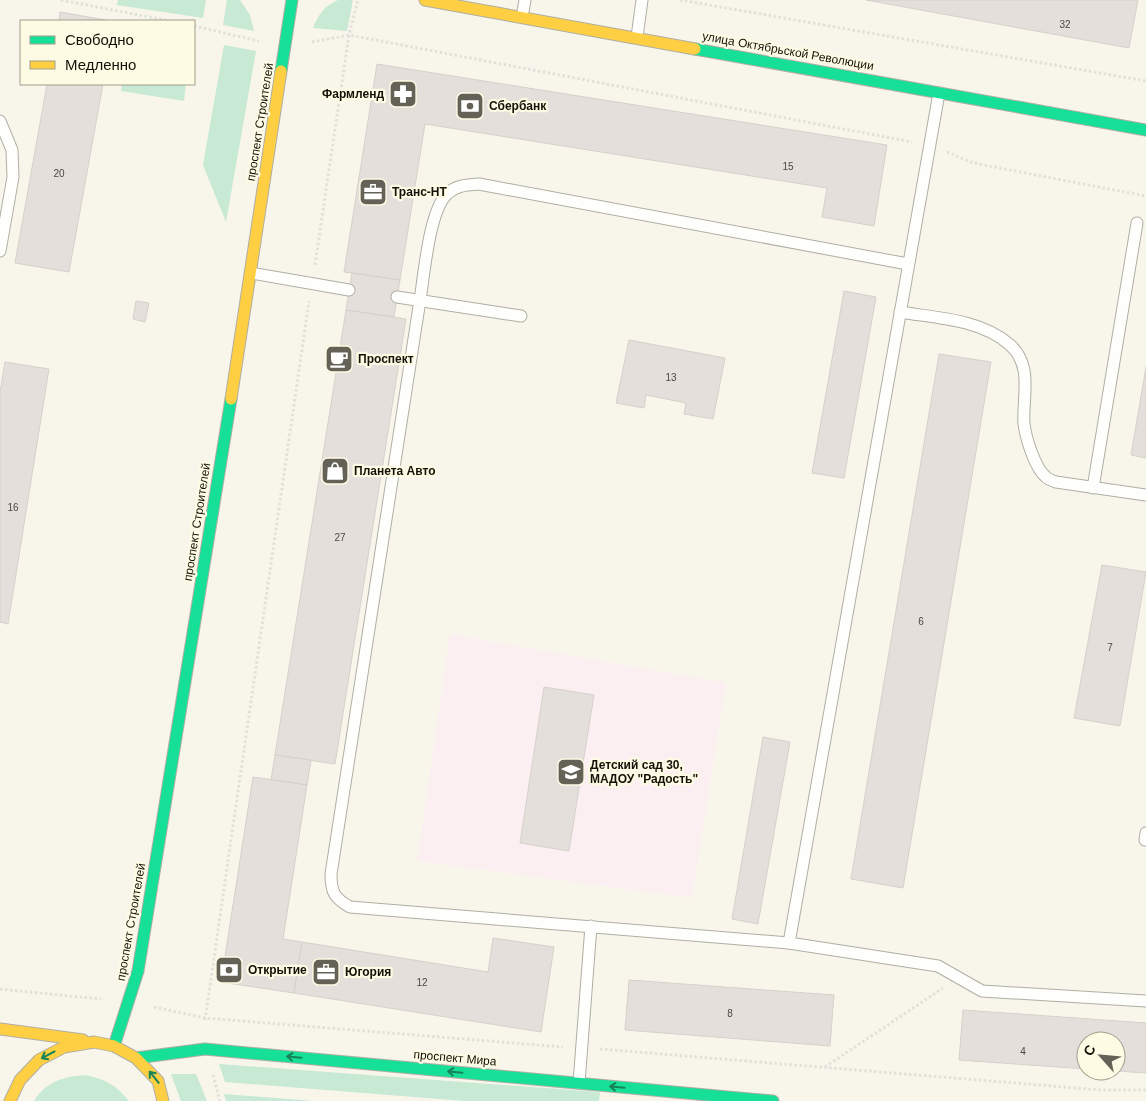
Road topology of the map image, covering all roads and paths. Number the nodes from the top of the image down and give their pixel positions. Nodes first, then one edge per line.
1 (61, 0) edge
2 (292, 0) edge
3 (358, 0) edge
4 (425, 0) edge
5 (525, 0) edge
6 (642, 0) edge
7 (680, 0) edge
8 (522, 18) junction
9 (165, 20) edge
10 (195, 26) edge
11 (349, 35) junction
12 (636, 37) junction
13 (285, 47) junction
14 (1146, 81) edge
15 (939, 93) junction
16 (0, 121) edge
17 (1146, 130) edge
18 (930, 145) junction
19 (1146, 196) edge
20 (1137, 223) dead end
21 (0, 251) edge
22 (908, 264) junction
23 (251, 273) junction
24 (312, 283) junction
25 (349, 290) dead end
26 (397, 297) dead end
27 (420, 300) junction
28 (900, 312) junction
29 (520, 316) dead end
30 (1093, 488) junction
31 (1146, 495) edge
32 (591, 926) junction
33 (789, 942) junction
34 (958, 978) junction
35 (0, 989) edge
36 (1146, 1001) edge
37 (129, 1002) junction
38 (205, 1018) junction
39 (0, 1029) edge
40 (94, 1042) junction
41 (114, 1046) junction
42 (583, 1048) junction
43 (136, 1058) junction
44 (825, 1068) junction
45 (579, 1084) junction
46 (1146, 1090) edge
47 (10, 1101) edge
48 (163, 1101) edge
49 (773, 1101) edge

1 - 9 path
2 - 13 street, проспект Строителей
3 - 11 path
4 - 8 street, улица Октябрьской Революции
5 - 8 lane
6 - 12 lane
7 - 14 path
8 - 12 street, улица Октябрьской Революции
10 - 13 path
11 - 13 path
11 - 18 path
11 - 24 path
12 - 15 street, улица Октябрьской Революции
13 - 23 street, проспект Строителей
15 - 17 street, улица Октябрьской Революции
15 - 18 lane
16 - 21 lane
18 - 19 path
18 - 22 lane
20 - 30 lane
22 - 27 lane
22 - 28 lane
23 - 24 lane
23 - 37 street, проспект Строителей
24 - 25 lane
24 - 38 path
26 - 27 lane
27 - 29 lane
27 - 32 lane
28 - 30 lane
28 - 33 lane
30 - 31 lane
32 - 33 lane
32 - 42 lane
33 - 34 lane
34 - 36 lane
34 - 44 path
35 - 37 path
37 - 38 path
37 - 41 street, проспект Строителей
38 - 42 path
39 - 40 street
40 - 41 street
40 -> 47 street
41 - 43 street
42 - 44 path
42 - 45 lane
45 -> 43 street, проспект Мира
48 -> 43 street
44 - 46 path
49 -> 45 street, проспект Мира

